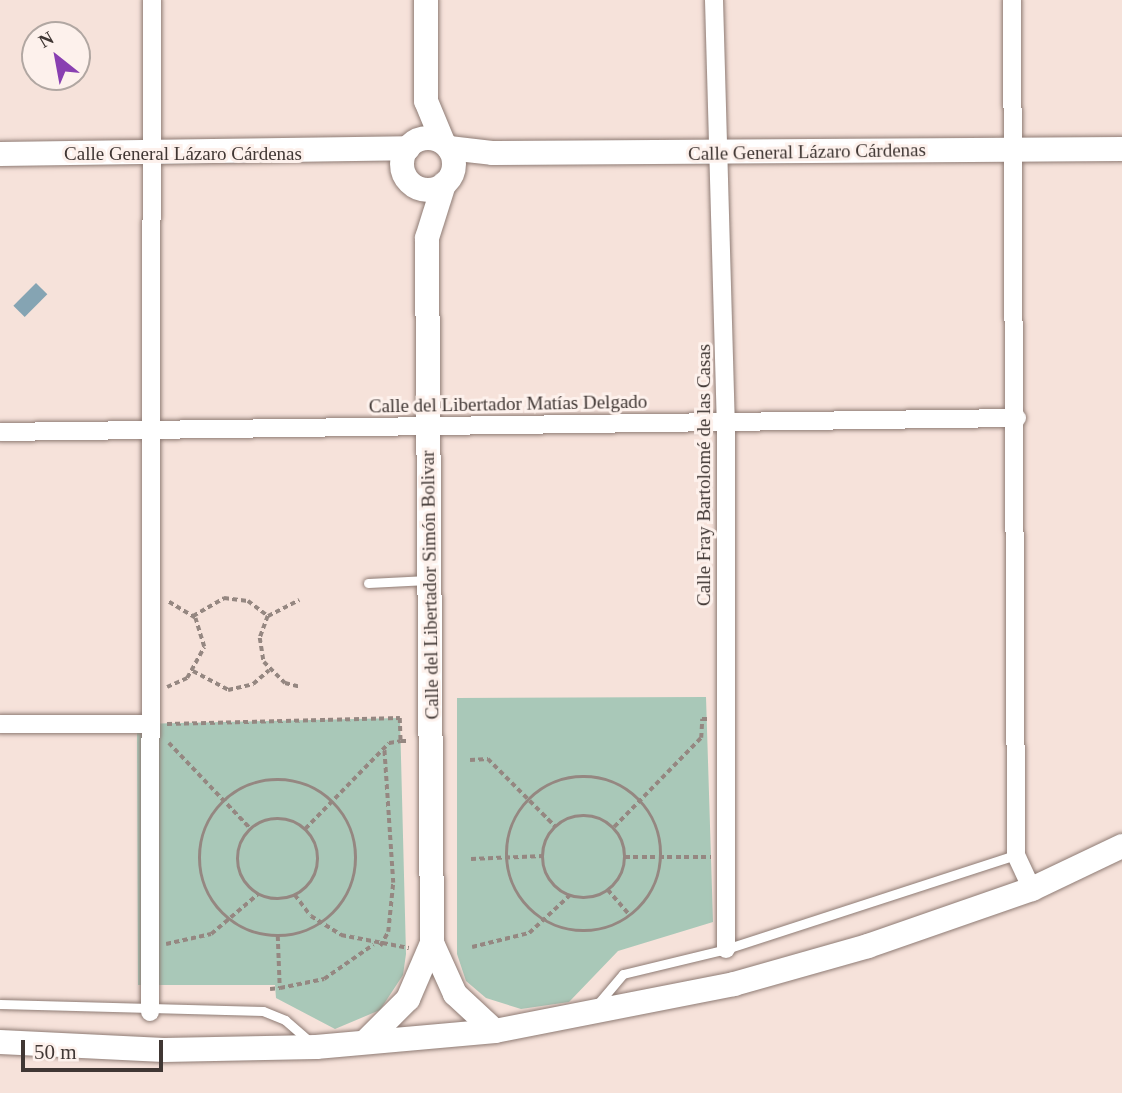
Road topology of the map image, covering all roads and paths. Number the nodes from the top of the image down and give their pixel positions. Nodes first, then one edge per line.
1 (152, 0) edge
2 (426, 0) edge
3 (715, 0) edge
4 (1012, 0) edge
5 (428, 108) junction
6 (1122, 149) edge
7 (1012, 150) junction
8 (720, 153) junction
9 (0, 154) edge
10 (152, 155) junction
11 (409, 161) junction
12 (447, 161) junction
13 (428, 226) junction
14 (1017, 418) junction
15 (726, 422) junction
16 (429, 426) junction
17 (151, 430) junction
18 (0, 432) edge
19 (430, 580) junction
20 (368, 583) dead end
21 (299, 600) dead end
22 (151, 601) junction
23 (192, 616) junction
24 (268, 616) junction
25 (269, 670) junction
26 (192, 671) junction
27 (301, 687) dead end
28 (151, 689) junction
29 (726, 719) junction
30 (0, 724) edge
31 (151, 724) junction
32 (401, 741) junction
33 (432, 741) junction
34 (384, 747) junction
35 (470, 760) dead end
36 (529, 800) junction
37 (640, 800) junction
38 (332, 801) junction
39 (225, 802) junction
40 (556, 827) junction
41 (614, 827) junction
42 (251, 829) junction
43 (305, 829) junction
44 (1122, 846) edge
45 (1016, 855) junction
46 (543, 856) junction
47 (625, 857) junction
48 (662, 857) junction
49 (726, 857) junction
50 (507, 858) junction
51 (471, 859) dead end
52 (1032, 889) junction
53 (608, 890) junction
54 (258, 894) junction
55 (295, 895) junction
56 (570, 895) junction
57 (631, 915) junction
58 (546, 922) junction
59 (232, 923) junction
60 (321, 924) junction
61 (278, 936) junction
62 (373, 945) junction
63 (150, 946) junction
64 (380, 946) junction
65 (421, 946) junction
66 (472, 947) dead end
67 (726, 949) junction
68 (280, 988) junction
69 (270, 989) dead end
70 (0, 1004) edge
71 (150, 1012) junction
72 (590, 1014) junction
73 (495, 1031) junction
74 (0, 1042) edge
75 (365, 1042) junction
76 (316, 1047) junction

1 - 10 street
2 - 5 main road
3 - 8 street, Calle Fray Bartolomé de las Casas
4 - 7 street
5 - 11 main road
5 - 12 main road
6 - 7 main road, Calle General Lázaro Cárdenas
7 - 8 main road, Calle General Lázaro Cárdenas
7 - 14 street
8 - 12 main road, Calle General Lázaro Cárdenas
8 - 15 street, Calle Fray Bartolomé de las Casas
9 - 10 main road, Calle General Lázaro Cárdenas
10 - 11 main road, Calle General Lázaro Cárdenas
10 - 17 street
11 - 12 main road
11 - 12 main road
11 - 13 main road, Calle del Libertador Simón Bolivar
12 - 13 main road, Calle del Libertador Simón Bolivar
13 - 16 main road, Calle del Libertador Simón Bolivar
14 - 15 street, Calle del Libertador Matías Delgado
14 - 45 street
15 - 16 street, Calle del Libertador Matías Delgado
15 - 29 street, Calle Fray Bartolomé de las Casas
16 - 17 street, Calle del Libertador Matías Delgado
16 - 19 main road, Calle del Libertador Simón Bolivar
17 - 18 street, Calle del Libertador Matías Delgado
17 - 22 street
19 - 20 lane
19 - 33 main road, Calle del Libertador Simón Bolivar
21 - 24 path
22 - 23 path
22 - 28 street
23 - 24 path
23 - 26 path
24 - 25 path
25 - 26 path
25 - 27 path
26 - 28 path
28 - 31 street
29 - 37 path
29 - 49 street, Calle Fray Bartolomé de las Casas
30 - 31 street
31 - 32 path
31 - 39 path
31 - 63 street
32 - 33 path
32 - 34 path
33 - 65 main road, Calle del Libertador Simón Bolivar
34 - 38 path
34 - 64 path
35 - 36 path
36 - 37 path
36 - 40 path
36 - 50 path
37 - 41 path
37 - 48 path
38 - 39 path
38 - 43 path
38 - 60 path
39 - 42 path
39 - 59 path
40 - 41 path
40 - 46 path
41 - 47 path
42 - 43 path
42 - 54 path
43 - 55 path
44 - 52 main road
45 - 52 street
45 - 67 lane
46 - 50 path
46 - 56 path
47 - 48 path
47 - 53 path
48 - 49 path
48 - 57 path
49 - 67 street, Calle Fray Bartolomé de las Casas
50 - 51 path
50 - 58 path
52 - 72 main road
53 - 56 path
53 - 57 path
54 - 55 path
54 - 59 path
55 - 60 path
56 - 58 path
57 - 58 path
58 - 66 path
59 - 61 path
59 - 63 path
60 - 61 path
60 - 62 path
61 - 68 path
62 - 64 path
62 - 68 path
63 - 71 street
64 - 65 path
65 - 73 main road, Calle del Libertador Simón Bolivar
65 - 75 main road, Calle del Libertador Simón Bolivar
67 - 72 lane
68 - 69 path
70 - 71 lane
71 - 76 lane
72 - 73 main road
73 - 75 main road
74 - 76 main road
75 - 76 main road

